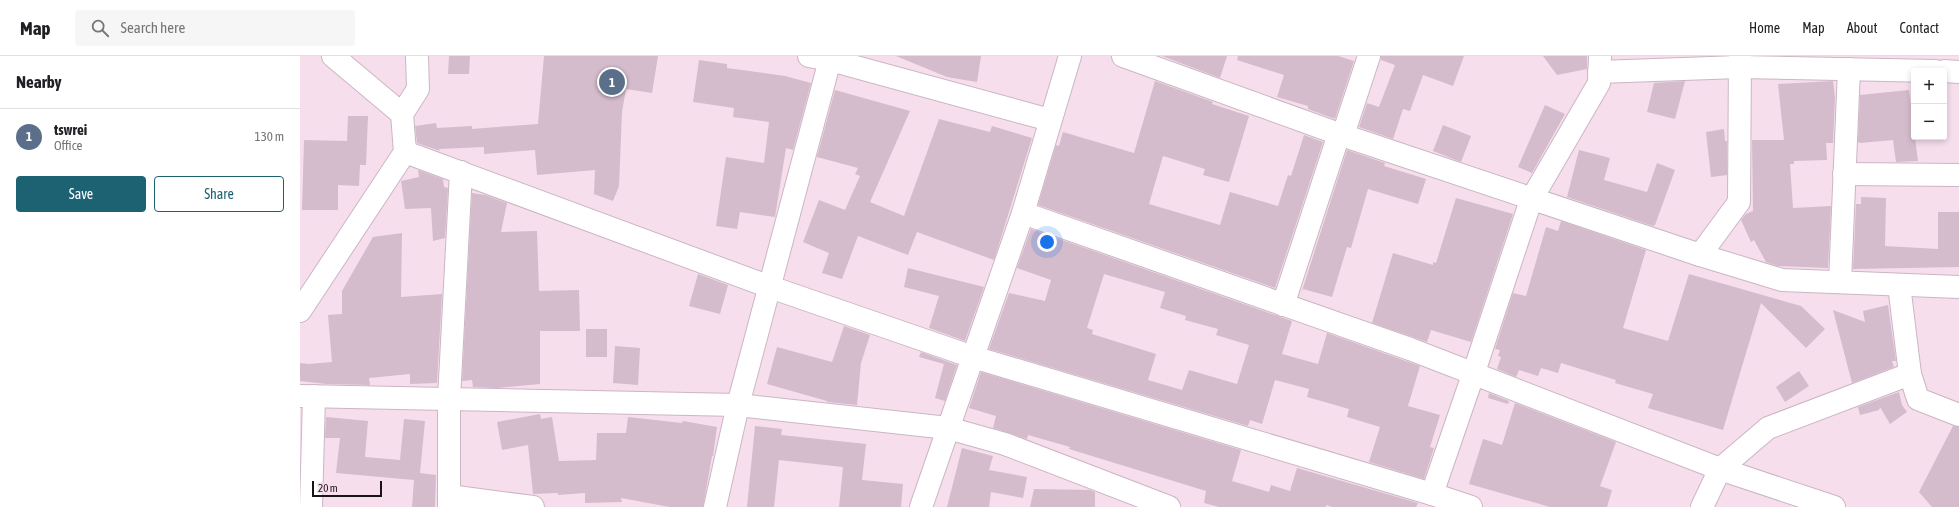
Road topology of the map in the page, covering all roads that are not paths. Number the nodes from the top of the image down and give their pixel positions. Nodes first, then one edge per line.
1 (333, 56) edge
2 (417, 56) edge
3 (809, 56) edge
4 (1070, 56) edge
5 (1123, 56) edge
6 (1369, 56) edge
7 (831, 58) edge
8 (1739, 62) edge
9 (1599, 64) edge
10 (1849, 69) junction
11 (1911, 70) edge
12 (1947, 71) edge
13 (1959, 72) edge
14 (402, 114) junction
15 (1050, 120) junction
16 (1341, 134) junction
17 (405, 152) junction
18 (461, 172) junction
19 (1844, 174) junction
20 (1959, 175) edge
21 (1533, 198) junction
22 (1023, 213) junction
23 (1700, 255) junction
24 (1840, 282) junction
25 (1899, 285) junction
26 (770, 287) junction
27 (1959, 287) edge
28 (1283, 305) junction
29 (300, 311) edge
30 (973, 357) junction
31 (1474, 372) junction
32 (1910, 374) junction
33 (307, 396) edge
34 (449, 399) junction
35 (738, 404) junction
36 (1959, 415) edge
37 (948, 428) junction
38 (1720, 469) junction
39 (1432, 494) junction
40 (449, 502) edge
41 (311, 507) edge
42 (533, 507) edge
43 (715, 507) edge
44 (921, 507) edge
45 (1169, 507) edge
46 (1471, 507) edge
47 (1702, 507) edge
48 (1834, 507) edge

1 - 14 street
2 - 14 street
3 - 7 street
4 - 15 street
5 - 16 street
6 - 16 street
7 - 15 street
7 - 26 street
8 - 9 street
8 - 10 street
8 - 23 street
9 - 21 street
10 - 11 street
10 - 19 street
12 - 13 street
14 - 17 street
15 - 22 street
16 - 21 street
16 - 28 street
17 - 18 street
17 - 29 street
18 - 26 street
18 - 34 street
19 - 20 street
19 - 24 street
21 - 23 street
21 - 31 street
22 - 28 street
22 - 30 street
23 - 24 street
24 - 25 street
25 - 27 street
25 - 32 street
26 - 30 street
26 - 35 street
28 - 31 street
30 - 37 street
30 - 39 street
31 - 38 street
31 - 39 street
32 - 36 street
32 - 38 street
33 - 34 street
33 - 41 street
34 - 35 street
34 - 40 street
35 - 37 street
35 - 43 street
37 - 44 street
37 - 45 street
38 - 47 street
38 - 48 street
39 - 46 street
40 - 42 street

